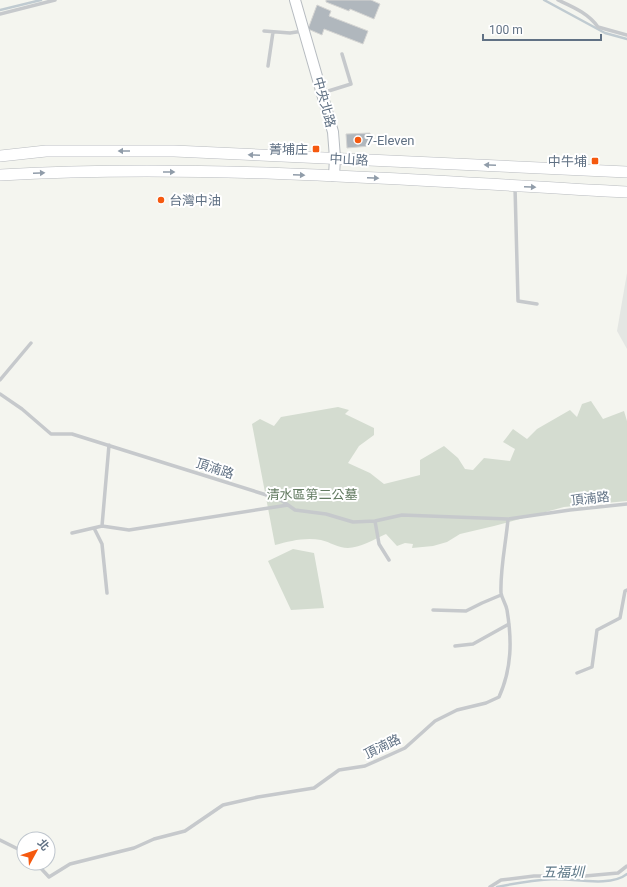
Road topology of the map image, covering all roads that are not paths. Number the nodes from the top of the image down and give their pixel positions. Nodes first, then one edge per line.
1 (55, 0) edge
2 (295, 0) edge
3 (558, 0) edge
4 (0, 14) edge
5 (264, 31) dead end
6 (304, 31) junction
7 (273, 32) junction
8 (627, 35) edge
9 (342, 54) dead end
10 (268, 66) dead end
11 (322, 93) junction
12 (0, 156) edge
13 (335, 158) junction
14 (627, 172) edge
15 (0, 175) edge
16 (334, 176) junction
17 (514, 186) junction
18 (627, 192) edge
19 (538, 304) dead end
20 (31, 343) dead end
21 (0, 380) edge
22 (0, 394) edge
23 (109, 445) junction
24 (627, 504) edge
25 (288, 506) junction
26 (508, 519) junction
27 (375, 521) junction
28 (102, 526) junction
29 (94, 528) junction
30 (72, 533) dead end
31 (389, 560) dead end
32 (627, 590) edge
33 (107, 593) dead end
34 (501, 595) junction
35 (433, 610) dead end
36 (509, 624) junction
37 (456, 646) dead end
38 (577, 673) dead end
39 (0, 840) edge
40 (16, 848) edge
41 (627, 866) edge
42 (43, 871) edge
43 (490, 887) edge

1 - 4 lane
2 - 6 street, 中央北路
3 - 8 lane
5 - 7 lane
6 - 7 lane
6 - 11 street, 中央北路
7 - 10 lane
9 - 11 lane
11 - 13 street, 中央北路
13 -> 12 main road, 中山路
14 -> 13 main road, 中山路
13 - 16 street, 中央北路
15 -> 16 main road, 中山路
16 -> 17 main road, 中山路
17 -> 18 main road, 中山路
17 - 19 lane
20 - 21 lane
22 - 23 lane, 頂湳路
23 - 25 lane, 頂湳路
23 - 28 lane
24 - 26 lane, 頂湳路
25 - 27 lane, 頂湳路
25 - 28 lane
26 - 27 lane, 頂湳路
26 - 34 lane, 頂湳路
27 - 31 lane
28 - 29 lane
29 - 30 lane
29 - 33 lane
32 - 38 lane
34 - 35 lane
34 - 36 lane, 頂湳路
36 - 37 lane
36 - 42 lane, 頂湳路
39 - 40 lane
41 - 43 lane

